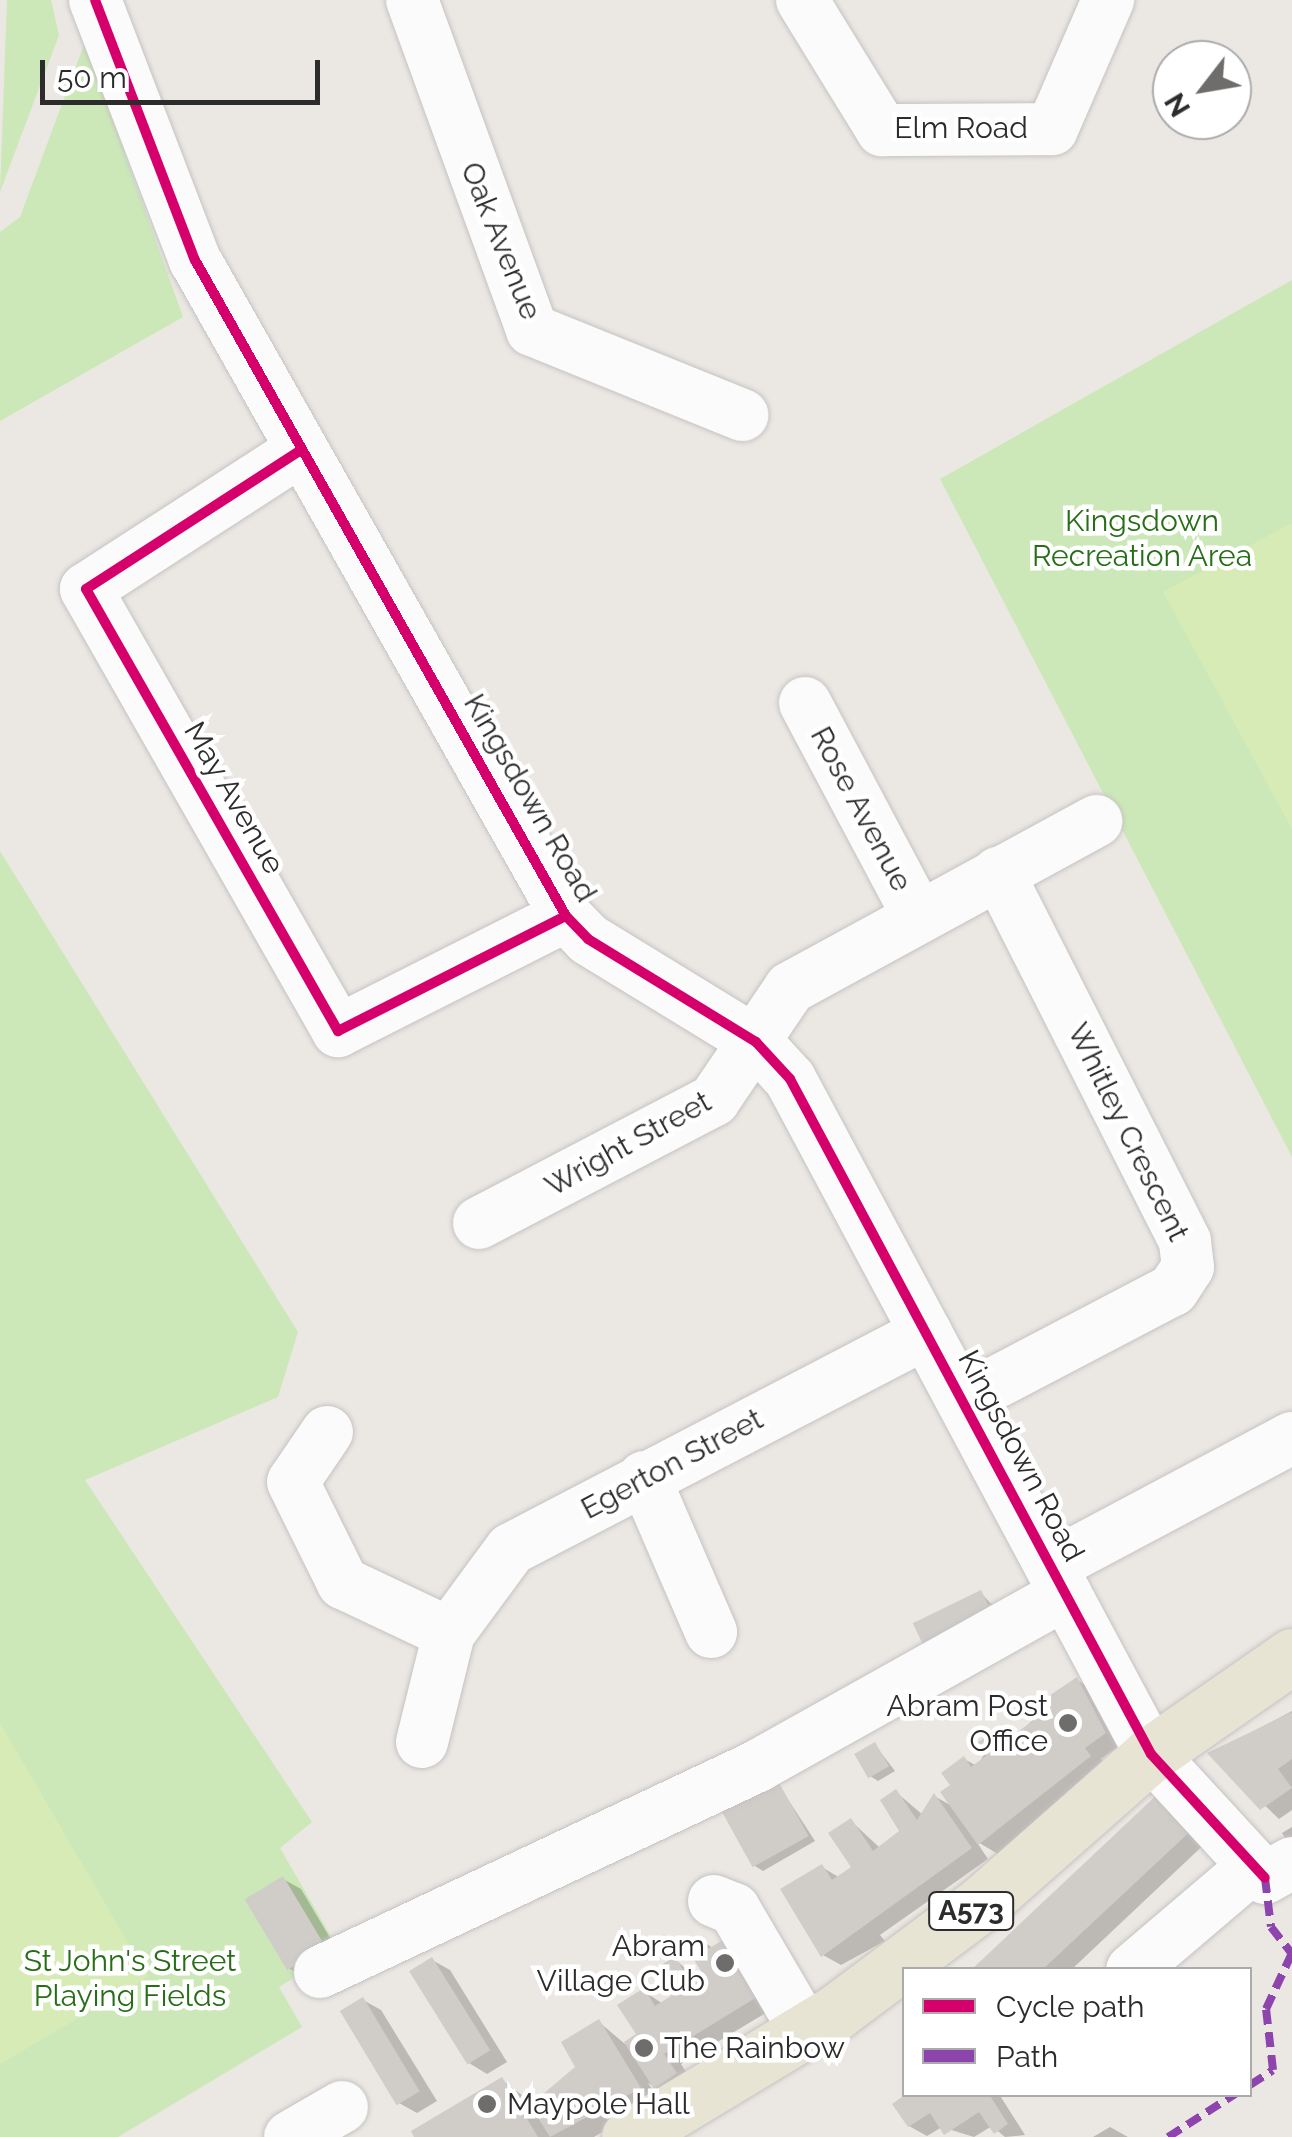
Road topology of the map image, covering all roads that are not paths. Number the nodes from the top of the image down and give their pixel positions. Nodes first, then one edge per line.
1 (95, 0) edge
2 (412, 0) edge
3 (802, 0) edge
4 (1108, 0) edge
5 (742, 415) dead end
6 (302, 450) junction
7 (805, 703) dead end
8 (1096, 820) dead end
9 (998, 873) junction
10 (917, 914) junction
11 (566, 916) junction
12 (756, 1042) junction
13 (479, 1223) dead end
14 (926, 1333) junction
15 (966, 1398) junction
16 (327, 1432) dead end
17 (1292, 1438) edge
18 (644, 1477) junction
19 (1059, 1580) junction
20 (711, 1632) dead end
21 (450, 1633) junction
22 (1292, 1656) edge
23 (422, 1742) dead end
24 (1150, 1754) junction
25 (1270, 1869) edge
26 (714, 1902) dead end
27 (1136, 1967) edge
28 (320, 1972) dead end
29 (805, 2030) junction
30 (342, 2108) dead end
31 (290, 2137) edge
32 (630, 2137) edge

1 - 6 street, Kingsdown Road
2 - 5 street, Oak Avenue
3 - 4 street, Elm Road
6 - 11 street, Kingsdown Road
6 - 11 street, May Avenue
7 - 10 street, Rose Avenue
8 - 9 street
9 - 10 street
9 - 15 street, Whitley Crescent
10 - 12 street
11 - 12 street, Kingsdown Road
12 - 13 street, Wright Street
12 - 14 street, Kingsdown Road
14 - 15 street, Kingsdown Road
14 - 18 street, Egerton Street
15 - 19 street, Kingsdown Road
16 - 21 street
17 - 19 street
18 - 20 street
18 - 21 street, Egerton Street
19 - 24 street, Kingsdown Road
19 - 28 street
21 - 23 street, Egerton Street
22 - 24 main road, A573
24 - 25 street, Kingsdown Road
24 - 29 main road, A573
25 - 27 street
26 - 29 street
29 - 32 main road, A573
30 - 31 street

